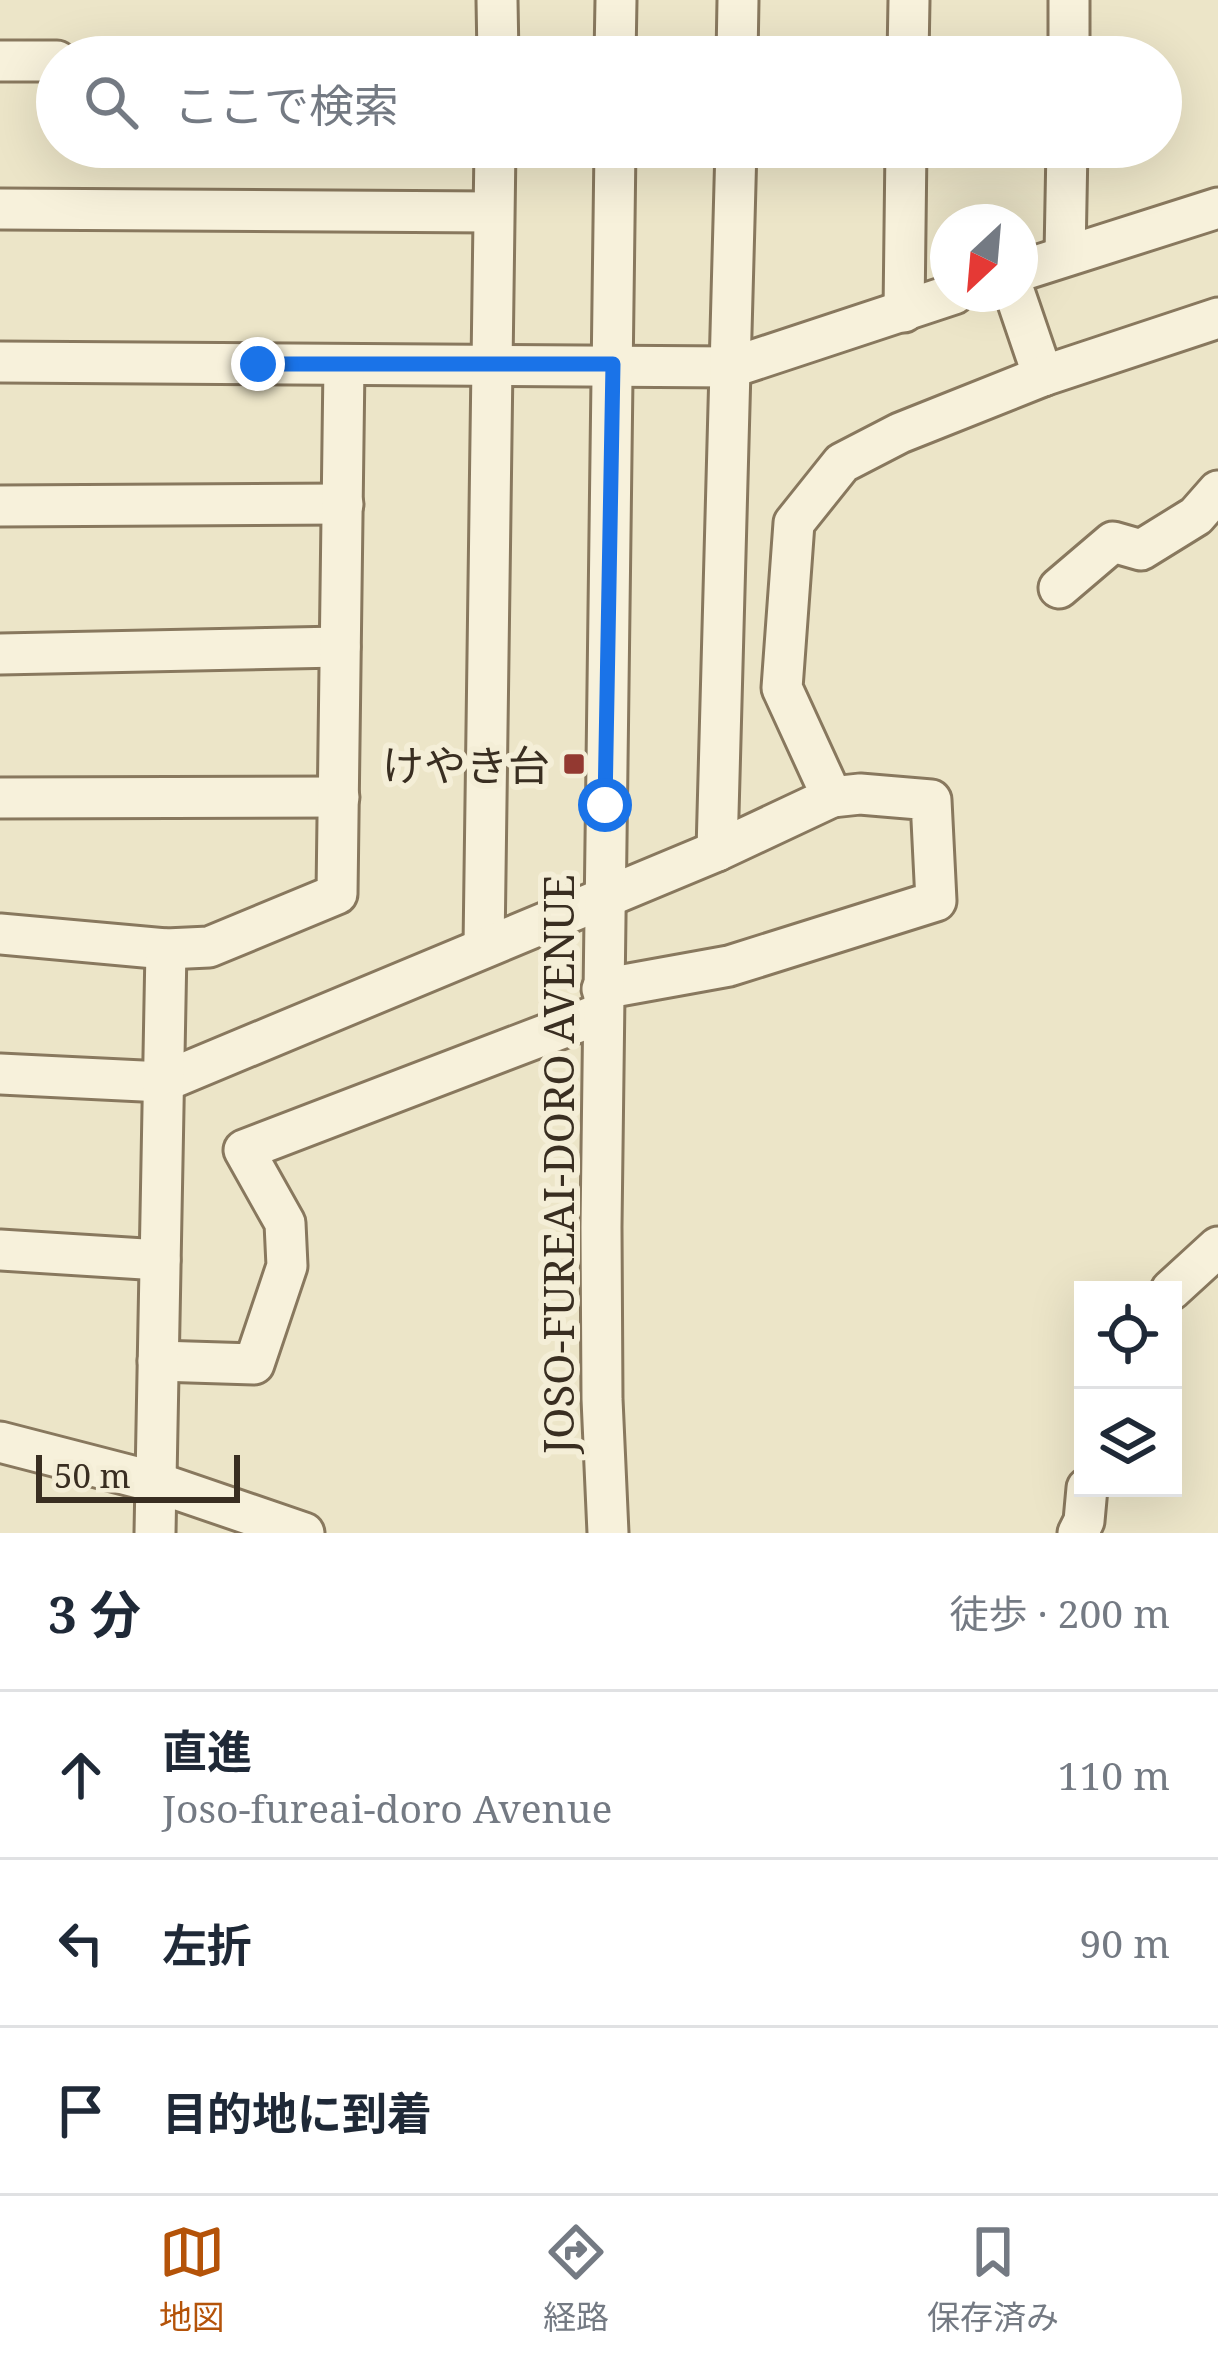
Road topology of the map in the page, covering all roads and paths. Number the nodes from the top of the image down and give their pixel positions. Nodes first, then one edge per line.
1 (497, 0) edge
2 (616, 0) edge
3 (738, 0) edge
4 (909, 0) edge
5 (1070, 0) edge
6 (497, 36) edge
7 (615, 36) edge
8 (737, 36) edge
9 (908, 36) edge
10 (1069, 36) edge
11 (0, 62) edge
12 (36, 62) edge
13 (494, 168) edge
14 (614, 168) edge
15 (736, 168) edge
16 (906, 168) edge
17 (1067, 168) edge
18 (1218, 208) edge
19 (0, 209) edge
20 (493, 212) junction
21 (1065, 255) junction
22 (1038, 265) edge
23 (930, 302) edge
24 (904, 311) junction
25 (1021, 312) edge
26 (1218, 318) edge
27 (0, 362) edge
28 (613, 364) junction
29 (344, 365) junction
30 (491, 365) junction
31 (733, 367) junction
32 (1042, 376) junction
33 (1218, 490) edge
34 (343, 504) junction
35 (0, 506) edge
36 (1059, 587) dead end
37 (340, 646) junction
38 (0, 654) edge
39 (338, 797) junction
40 (832, 797) junction
41 (0, 798) edge
42 (718, 850) junction
43 (604, 896) junction
44 (0, 934) edge
45 (484, 947) junction
46 (166, 950) junction
47 (602, 1001) junction
48 (0, 1074) edge
49 (164, 1082) junction
50 (1218, 1247) edge
51 (0, 1250) edge
52 (160, 1260) junction
53 (1181, 1281) edge
54 (158, 1361) junction
55 (0, 1442) edge
56 (155, 1482) junction
57 (1086, 1497) edge
58 (154, 1533) edge
59 (304, 1533) edge
60 (608, 1533) edge
61 (1078, 1533) edge

1 - 6 street
2 - 7 street
3 - 8 street
4 - 9 street
5 - 10 street
11 - 12 street
13 - 20 street
14 - 28 street, JOSO-FUREAI-DORO AVENUE
15 - 31 street
16 - 24 street
17 - 21 street
18 - 21 street
19 - 20 street
20 - 30 street
21 - 22 street
23 - 24 street
24 - 31 street
25 - 32 street
26 - 32 street
27 - 29 street
28 - 30 street
28 - 31 street
28 - 43 street, JOSO-FUREAI-DORO AVENUE
29 - 30 street
29 - 34 street
30 - 45 street
31 - 42 street
32 - 40 street
33 - 36 street
34 - 35 street
34 - 37 street
37 - 38 street
37 - 39 street
39 - 41 street
39 - 46 street
40 - 42 street
40 - 47 street
42 - 43 street
43 - 45 street
43 - 47 street, JOSO-FUREAI-DORO AVENUE
44 - 46 street
45 - 49 street
46 - 49 street
47 - 54 street
47 - 60 street, JOSO-FUREAI-DORO AVENUE
48 - 49 street
49 - 52 street
50 - 53 street
51 - 52 street
52 - 54 street
54 - 56 street
55 - 56 street
56 - 58 street
56 - 59 street
57 - 61 street

